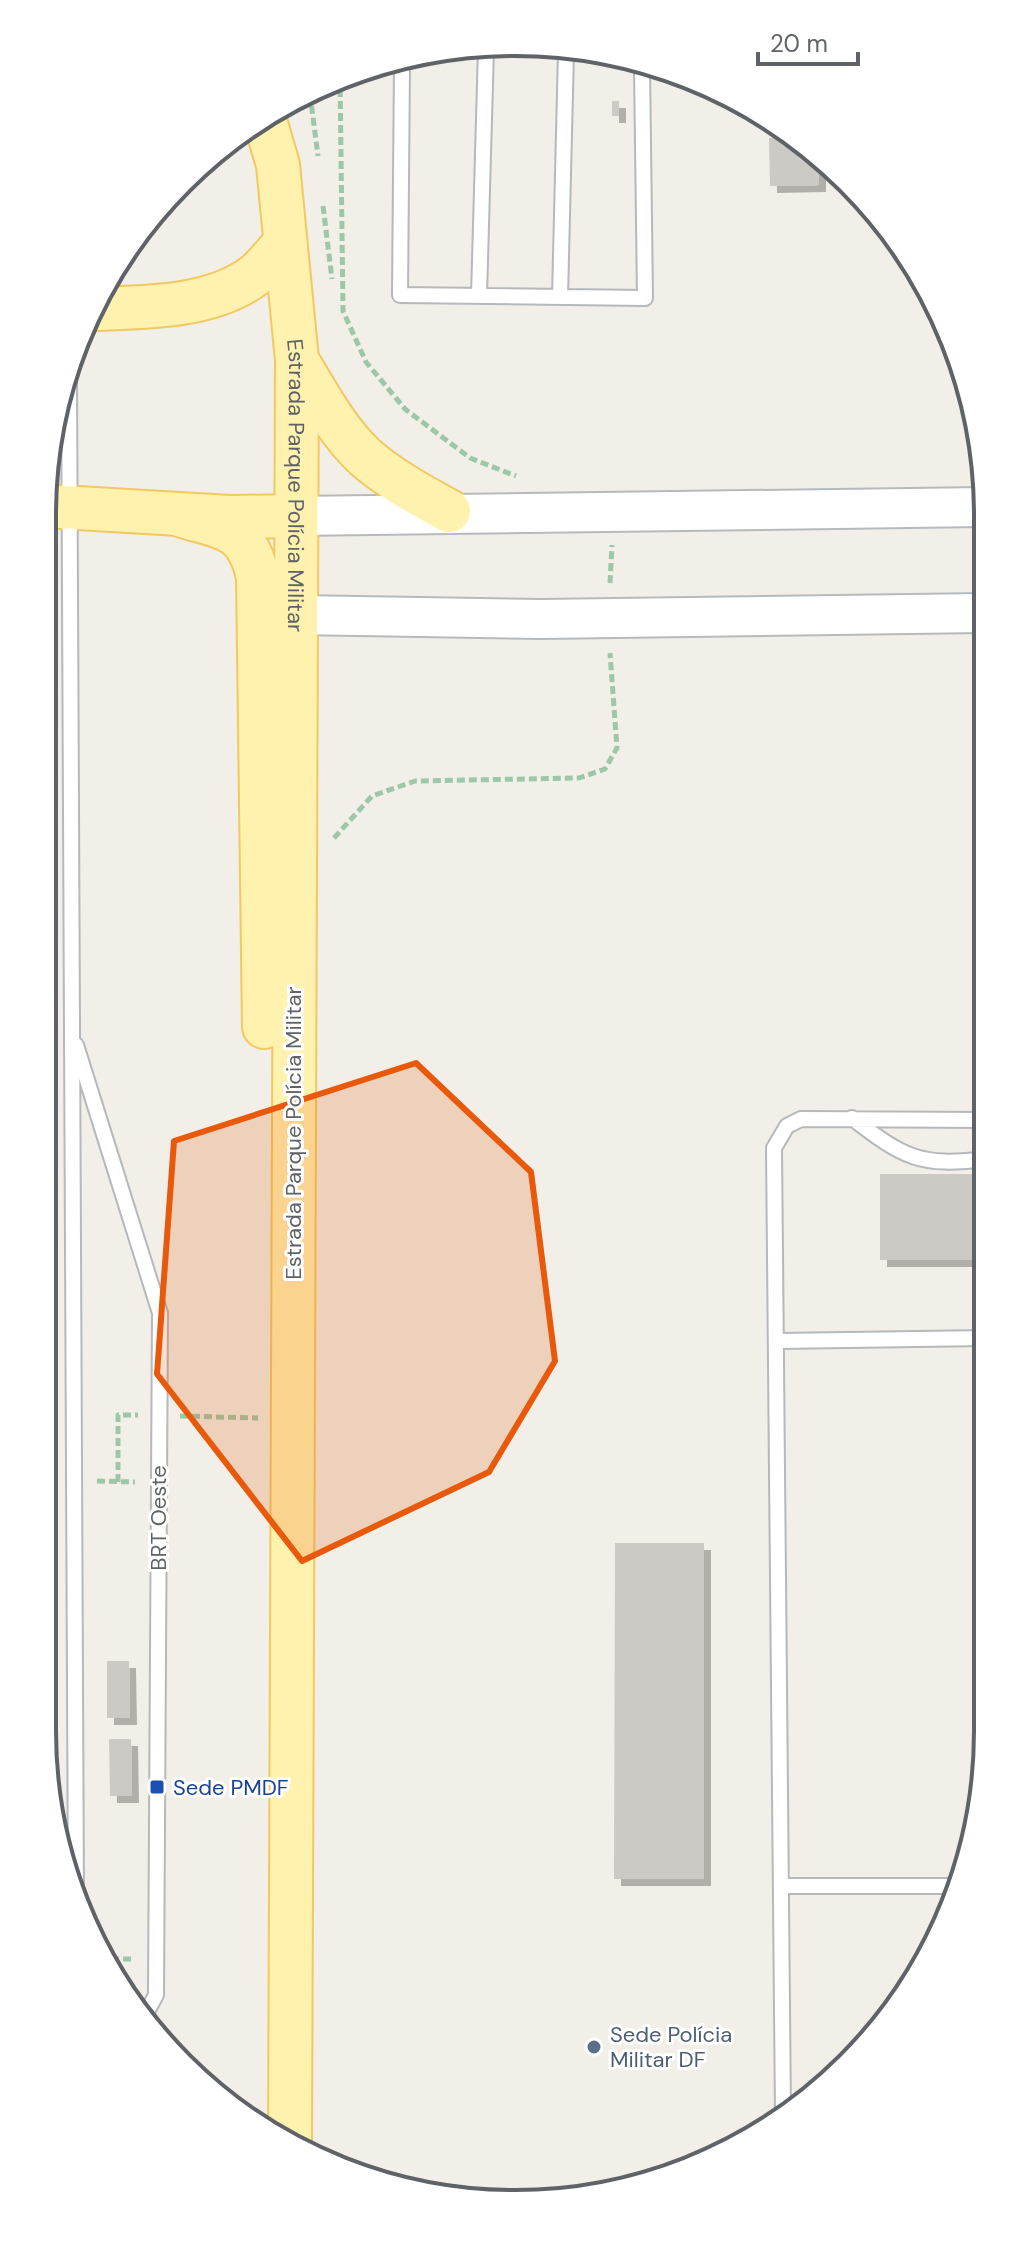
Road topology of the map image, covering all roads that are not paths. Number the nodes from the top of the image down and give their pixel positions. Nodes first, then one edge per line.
1 (486, 57) edge
2 (566, 59) edge
3 (402, 71) edge
4 (642, 74) edge
5 (267, 128) edge
6 (285, 243) junction
7 (479, 296) junction
8 (560, 297) junction
9 (105, 308) edge
10 (297, 360) junction
11 (64, 431) edge
12 (57, 506) edge
13 (974, 507) edge
14 (449, 511) junction
15 (176, 514) junction
16 (295, 516) junction
17 (974, 613) edge
18 (297, 615) junction
19 (71, 1030) junction
20 (852, 1118) junction
21 (974, 1120) edge
22 (974, 1161) edge
23 (293, 1288) junction
24 (974, 1338) edge
25 (777, 1341) junction
26 (76, 1864) edge
27 (783, 1886) junction
28 (947, 1886) edge
29 (149, 2008) edge
30 (783, 2103) edge
31 (290, 2132) edge

1 - 7 lane
2 - 8 lane
3 - 7 lane
4 - 8 lane
5 - 6 main road, Estrada Parque Polícia Militar
6 - 9 main road
6 - 10 main road, Estrada Parque Polícia Militar
7 - 8 lane
10 - 14 main road
10 - 16 main road, Estrada Parque Polícia Militar
11 - 12 lane, BRT Oeste
12 - 15 main road
12 - 19 lane, BRT Oeste
13 - 14 street
14 - 16 street
15 - 16 main road
15 - 23 main road
16 - 18 main road, Estrada Parque Polícia Militar
17 - 18 street
18 - 23 main road, Estrada Parque Polícia Militar
19 - 26 lane, BRT Oeste
19 - 29 lane, BRT Oeste
20 - 21 lane
20 - 22 lane
20 - 25 lane
23 - 31 main road, Estrada Parque Polícia Militar
24 - 25 lane
25 - 27 lane
27 - 28 lane
27 - 30 lane

